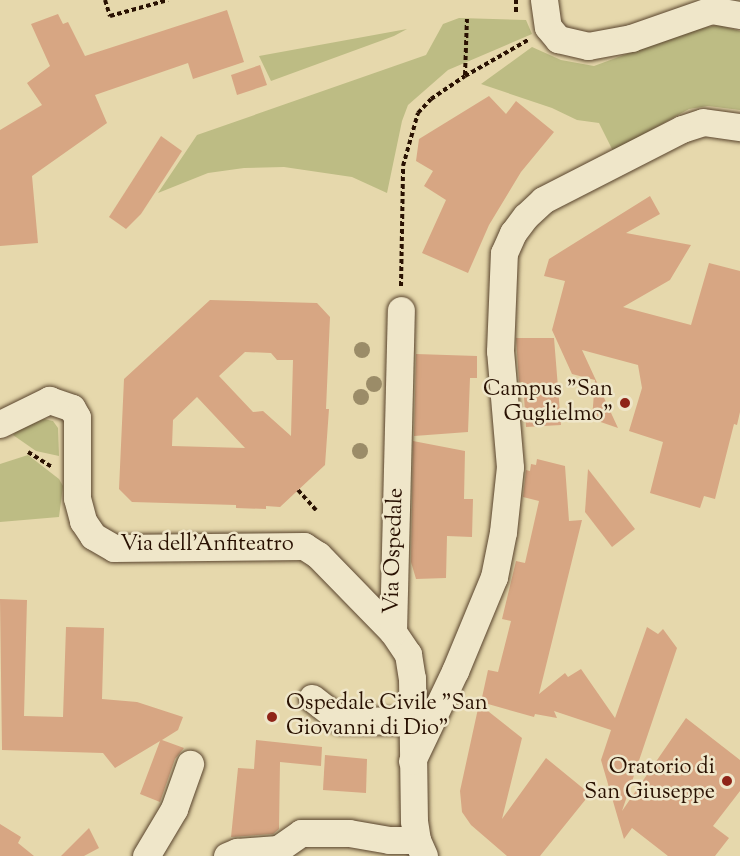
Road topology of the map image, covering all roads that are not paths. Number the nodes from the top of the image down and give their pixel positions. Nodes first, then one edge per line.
1 (544, 0) edge
2 (740, 15) edge
3 (740, 127) edge
4 (401, 310) road end
5 (0, 424) edge
6 (393, 632) junction
7 (411, 666) junction
8 (455, 671) junction
9 (312, 698) dead end
10 (412, 721) junction
11 (412, 761) junction
12 (190, 764) dead end
13 (420, 848) edge
14 (146, 856) edge
15 (227, 856) edge

1 - 2 street
3 - 8 street
4 - 6 street, Via Ospedale
5 - 6 street, Via dell'Anfiteatro
6 - 7 street, Via Ospedale
7 - 8 street
7 - 10 street, Via Ospedale
8 - 11 street
9 - 10 street
10 - 11 street, Via Ospedale
11 - 13 street, Via Ospedale
12 - 14 street
13 - 15 street

